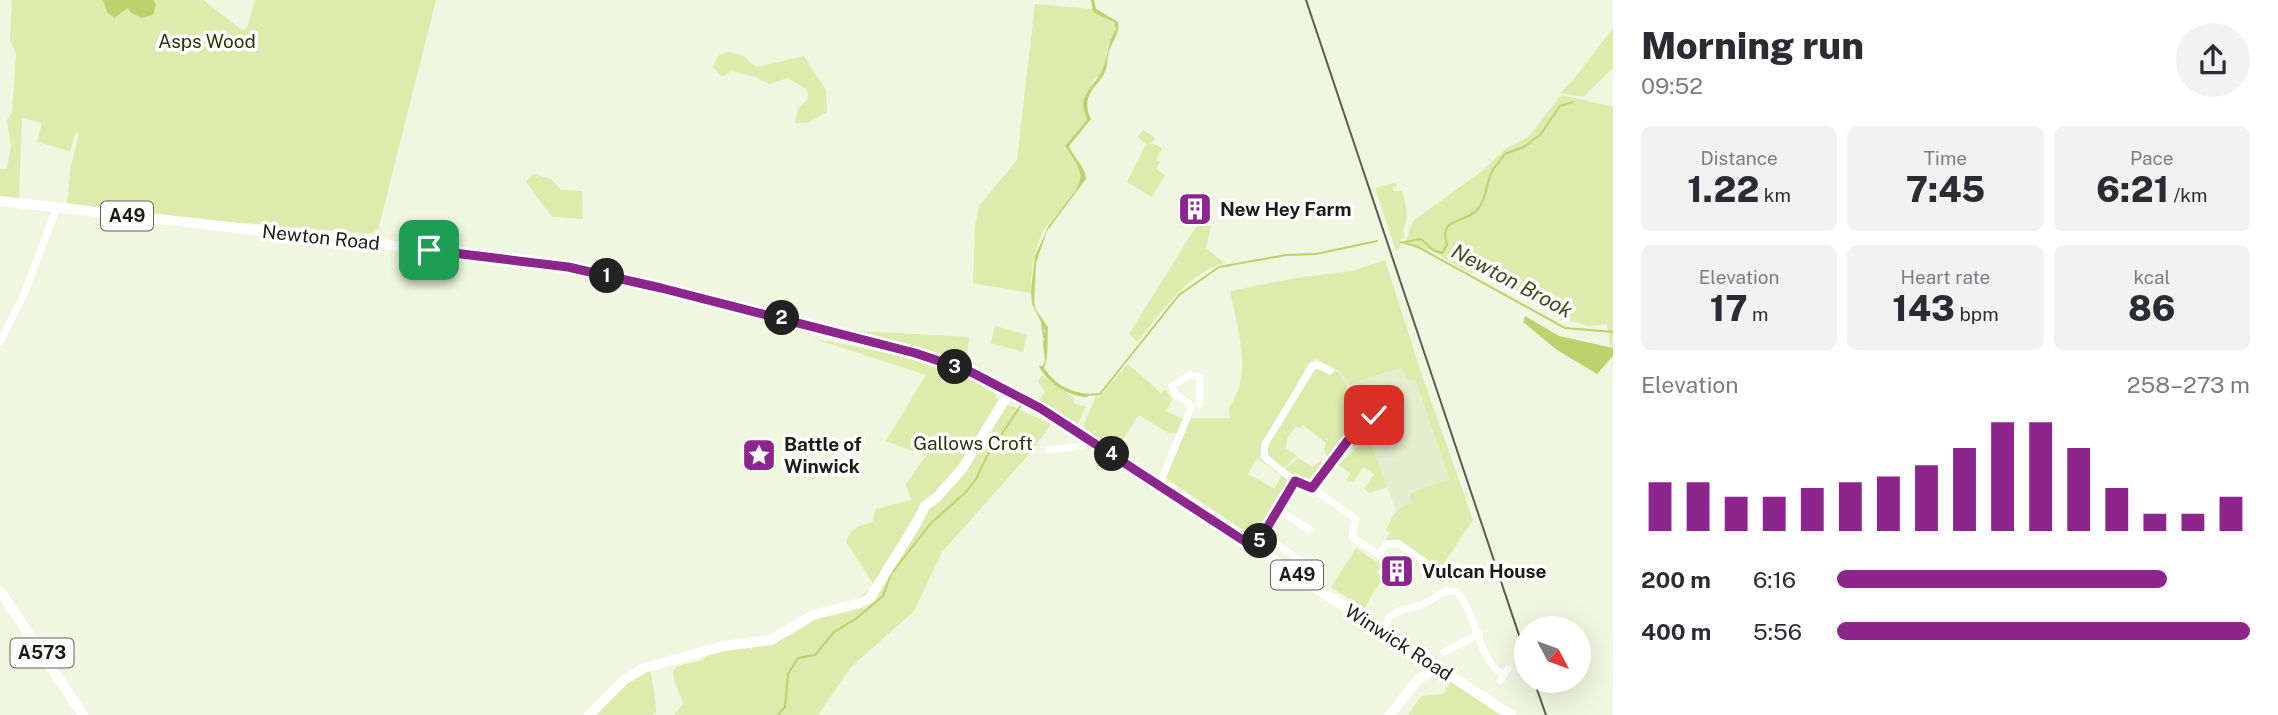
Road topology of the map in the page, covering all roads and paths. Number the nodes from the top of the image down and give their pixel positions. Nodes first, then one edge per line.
1 (1, 204) edge
2 (57, 208) junction
3 (0, 342) edge
4 (1330, 371) dead end
5 (1010, 391) junction
6 (1200, 404) dead end
7 (1040, 408) joint
8 (1349, 439) junction
9 (1092, 441) junction
10 (1049, 450) dead end
11 (1295, 481) junction
12 (1159, 485) junction
13 (1312, 488) junction
14 (1279, 510) junction
15 (1310, 530) dead end
16 (1264, 536) junction
17 (1255, 548) junction
18 (1425, 562) dead end
19 (1320, 573) dead end
20 (1462, 582) dead end
21 (0, 591) edge
22 (1457, 592) junction
23 (1382, 631) junction
24 (1479, 634) junction
25 (1444, 652) dead end
26 (1429, 662) junction
27 (1504, 675) dead end
28 (83, 715) edge
29 (589, 715) edge
30 (1390, 715) edge
31 (1511, 715) edge

1 - 2 main road, Newton Road / A49
2 - 3 street
2 - 5 main road, Newton Road / A49
4 - 11 street
5 - 7 main road, Newton Road / A49
5 - 29 street
6 - 12 street
7 - 9 main road, Winwick Road / A49
8 - 8 street
8 - 13 street
9 - 10 street
9 - 12 main road, Winwick Road / A49
11 - 13 street
11 - 14 street
12 - 17 main road, Winwick Road / A49
13 - 18 street
14 - 15 street
14 - 16 street
16 - 17 street
16 - 19 street
17 - 23 main road, Winwick Road / A49
20 - 22 street
21 - 28 main road, A573
22 - 23 street
22 - 24 street
23 - 26 main road, Winwick Road / A49
24 - 25 street
24 - 27 street
26 - 30 street
26 - 31 main road, Winwick Road / A49

